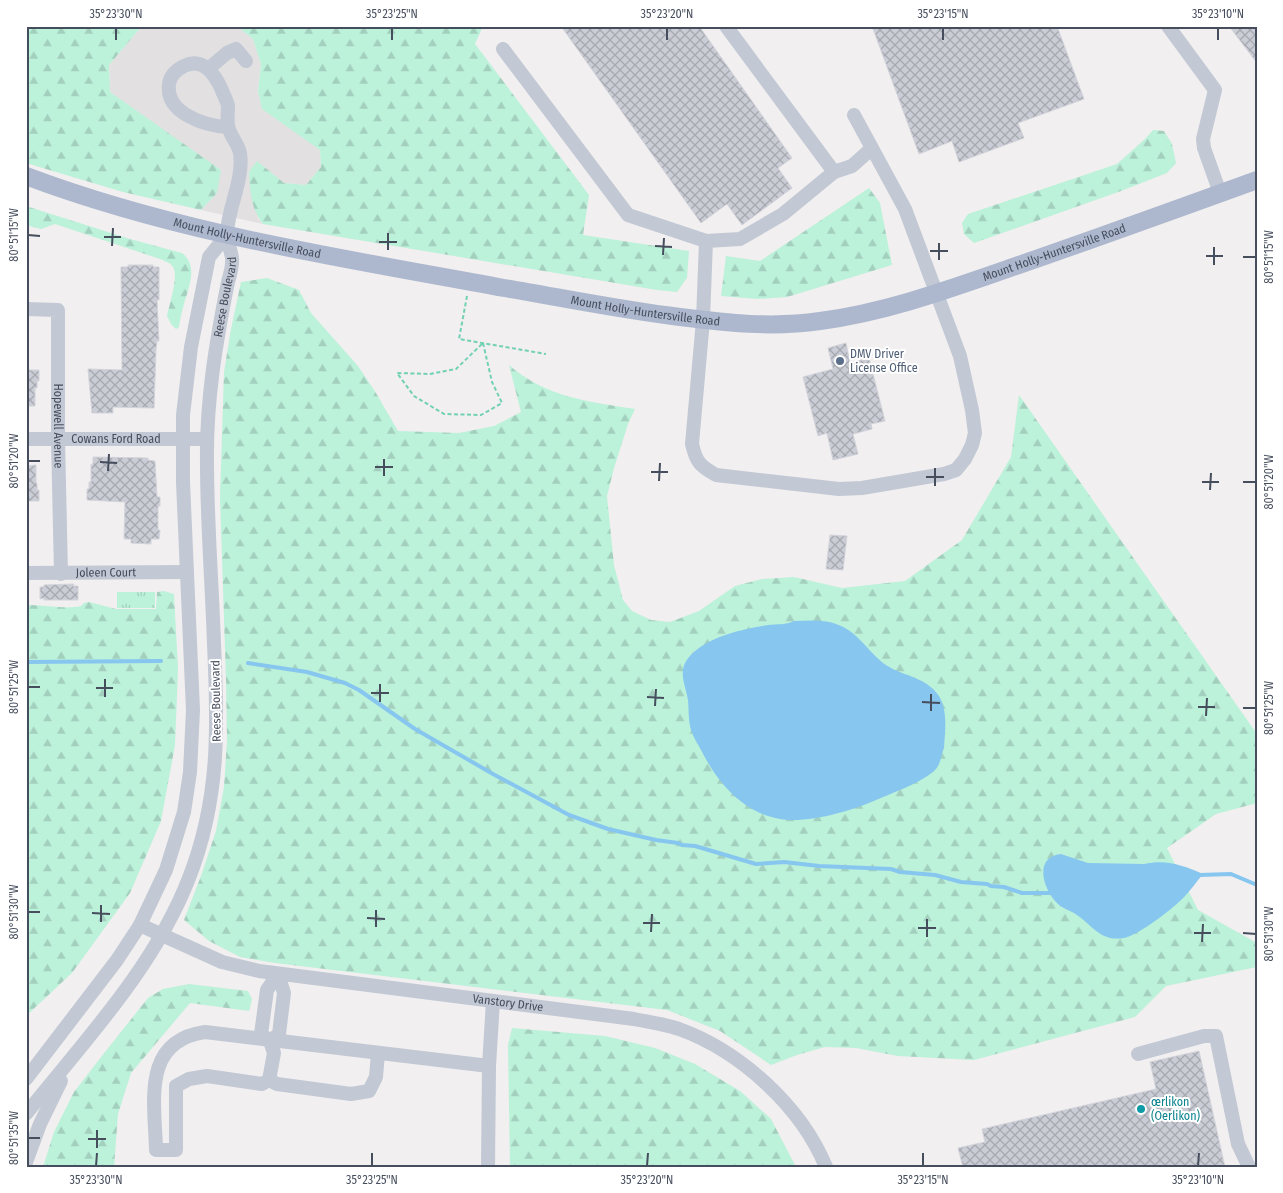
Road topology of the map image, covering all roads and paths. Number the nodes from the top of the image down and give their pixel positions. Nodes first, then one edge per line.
1 (726, 26) edge
2 (1168, 26) edge
3 (503, 49) dead end
4 (246, 61) dead end
5 (208, 69) junction
6 (854, 115) dead end
7 (228, 127) junction
8 (871, 149) junction
9 (834, 172) junction
10 (26, 176) edge
11 (1257, 180) edge
12 (1220, 193) junction
13 (227, 235) junction
14 (706, 241) junction
15 (470, 281) junction
16 (937, 293) junction
17 (26, 310) edge
18 (703, 320) junction
19 (483, 343) junction
20 (546, 354) dead end
21 (26, 439) edge
22 (58, 439) junction
23 (182, 439) junction
24 (207, 439) junction
25 (187, 572) junction
26 (26, 574) edge
27 (61, 574) junction
28 (140, 925) junction
29 (162, 936) junction
30 (278, 974) junction
31 (493, 1001) junction
32 (59, 1035) junction
33 (270, 1041) junction
34 (77, 1052) junction
35 (378, 1052) junction
36 (1138, 1054) dead end
37 (26, 1066) edge
38 (489, 1066) junction
39 (26, 1079) edge
40 (269, 1080) junction
41 (26, 1114) edge
42 (26, 1162) edge
43 (488, 1167) edge
44 (826, 1167) edge
45 (1249, 1167) edge

1 - 9 street
2 - 12 street
3 - 14 street
4 - 5 street
5 - 7 street
5 - 7 street
6 - 8 street
7 - 13 street
8 - 9 street
8 - 16 street
9 - 14 street
10 - 13 main road, Mount Holly-Huntersville Road
11 - 12 main road, Mount Holly-Huntersville Road
12 - 16 main road, Mount Holly-Huntersville Road
13 - 15 main road, Mount Holly-Huntersville Road
13 - 23 street, Reese Boulevard
13 - 24 street, Reese Boulevard
14 - 18 street
15 - 18 main road, Mount Holly-Huntersville Road
15 - 19 path
16 - 18 main road, Mount Holly-Huntersville Road
16 - 18 street
17 - 22 street, Hopewell Avenue
19 - 19 path
19 - 20 path
21 - 22 street, Cowans Ford Road
22 - 23 street, Cowans Ford Road
22 - 27 street, Hopewell Avenue
23 - 24 street, Cowans Ford Road
23 - 25 street, Reese Boulevard
24 - 29 street, Reese Boulevard
25 - 27 street, Joleen Court
25 - 28 street, Reese Boulevard
26 - 27 street, Joleen Court
28 - 29 street, Vanstory Drive
28 - 32 street, Reese Boulevard
29 - 30 street, Vanstory Drive
29 - 34 street, Reese Boulevard
30 - 31 street, Vanstory Drive
30 - 33 street
31 - 38 street
31 - 44 street, Vanstory Drive
32 - 37 street
32 - 39 street, Reese Boulevard
33 - 35 street
33 - 40 street
33 - 40 street
34 - 41 street, Reese Boulevard
34 - 42 street
35 - 38 street
35 - 40 street
36 - 45 street
38 - 43 street

